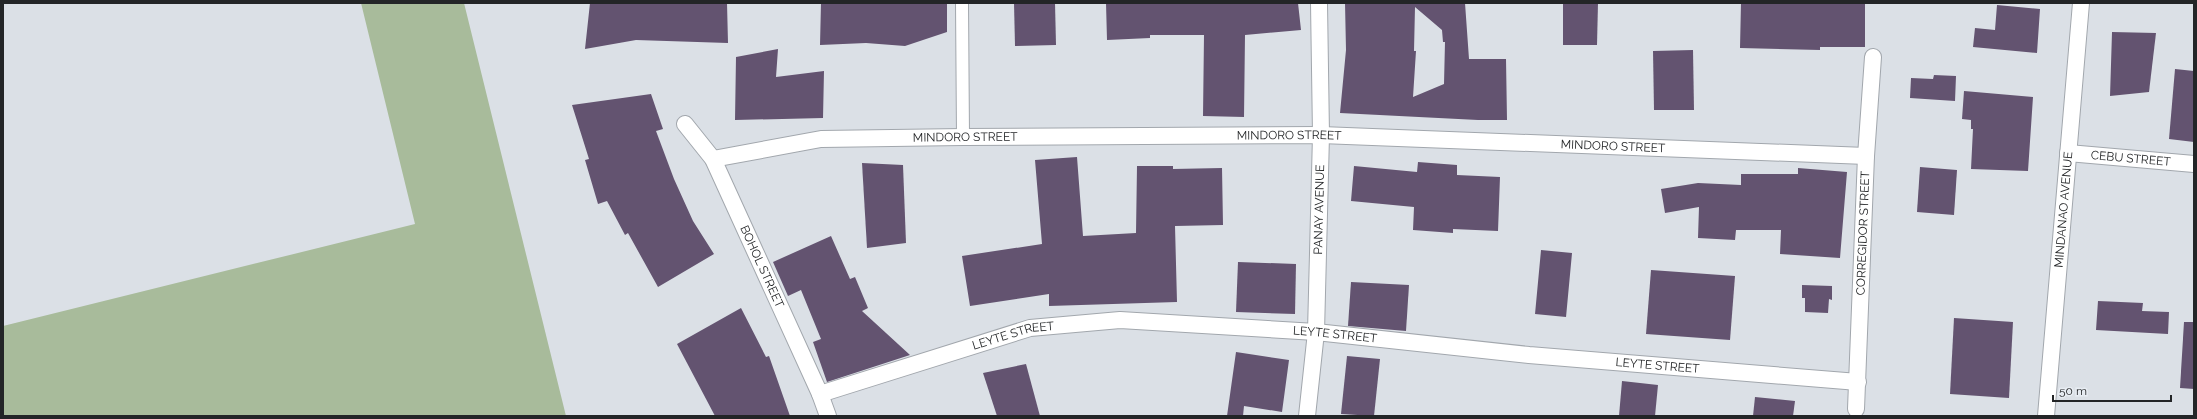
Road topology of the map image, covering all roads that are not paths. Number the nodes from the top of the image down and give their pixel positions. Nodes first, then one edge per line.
1 (962, 3) edge
2 (1319, 3) edge
3 (2080, 3) edge
4 (1873, 57) dead end
5 (685, 124) dead end
6 (1321, 135) junction
7 (963, 137) junction
8 (2068, 153) junction
9 (1866, 156) junction
10 (713, 159) junction
11 (2194, 164) edge
12 (1316, 332) junction
13 (1858, 382) junction
14 (820, 394) junction
15 (1856, 410) dead end
16 (828, 416) edge
17 (1307, 416) edge
18 (2046, 416) edge

1 - 7 street
2 - 6 street, PANAY AVENUE
3 - 8 street, MINDANAO AVENUE
4 - 9 street, CORREGIDOR STREET
5 - 10 street, BOHOL STREET
6 - 7 street, MINDORO STREET
6 - 9 street, MINDORO STREET
6 - 12 street, PANAY AVENUE
7 - 10 street, MINDORO STREET
8 - 11 street, CEBU STREET
8 - 18 street, MINDANAO AVENUE
9 - 13 street, CORREGIDOR STREET
10 - 14 street, BOHOL STREET
12 - 13 street, LEYTE STREET
12 - 14 street, LEYTE STREET
12 - 17 street, PANAY AVENUE
13 - 15 street, CORREGIDOR STREET
14 - 16 street, BOHOL STREET

